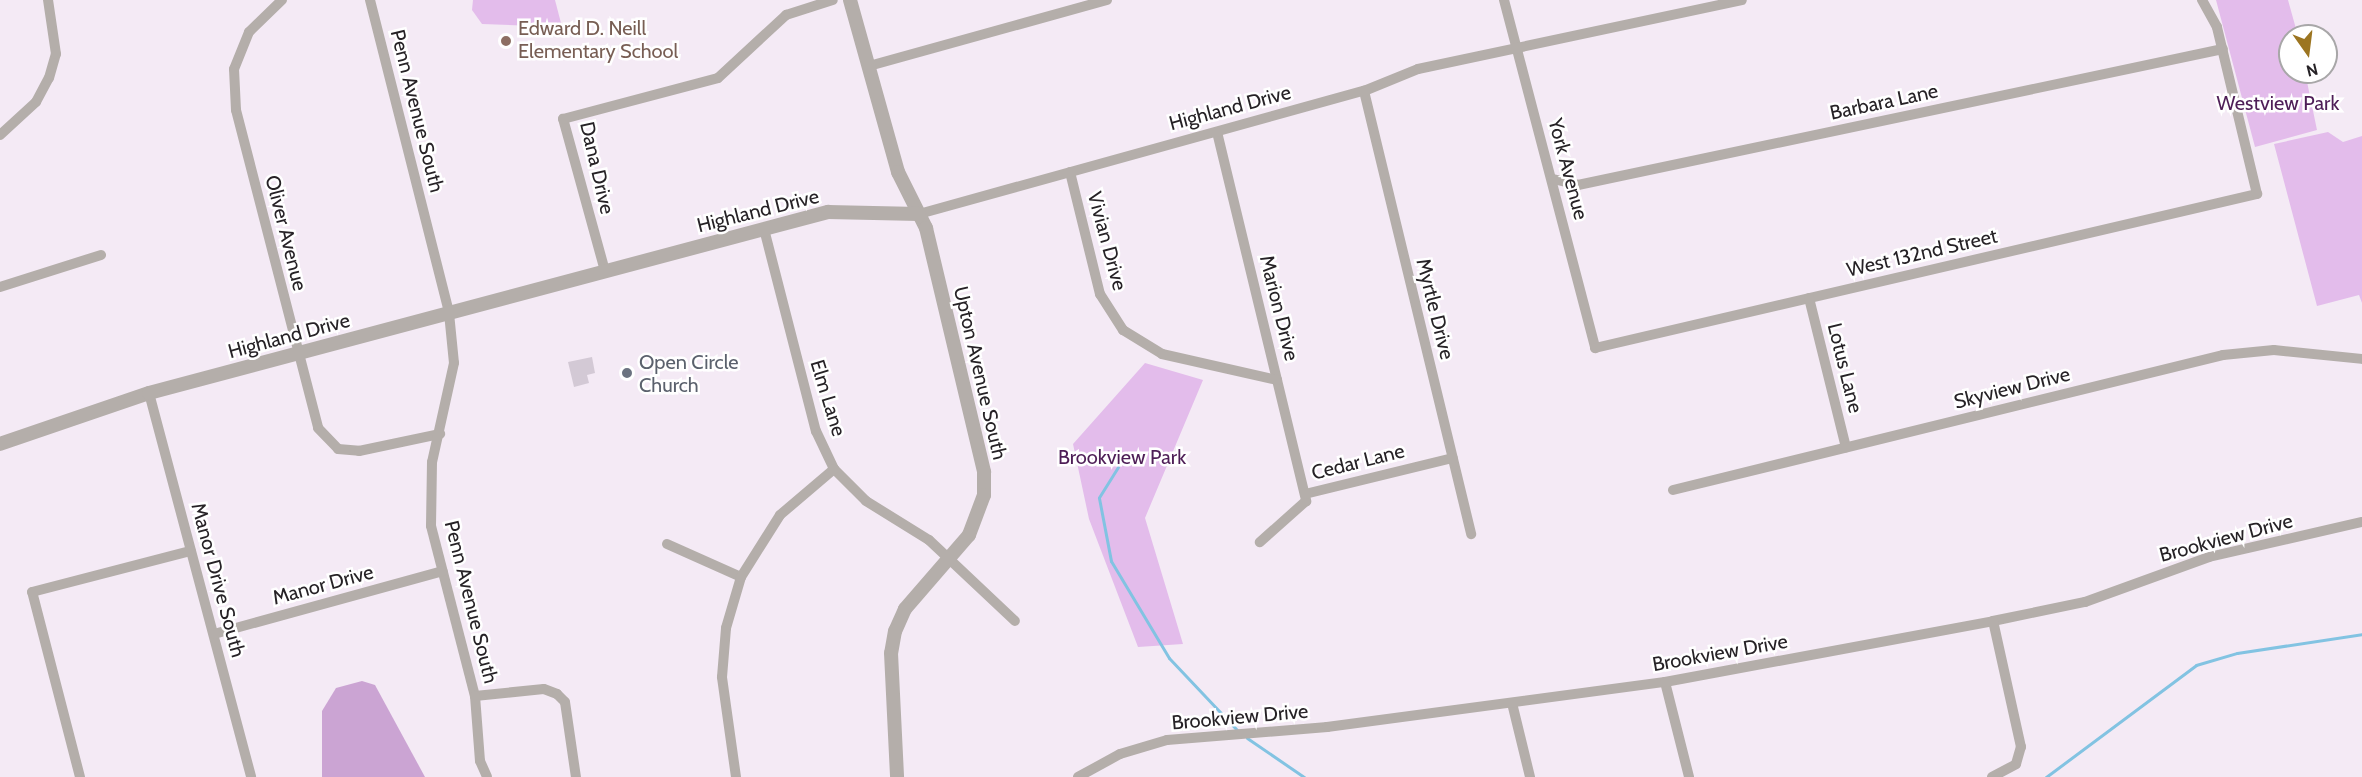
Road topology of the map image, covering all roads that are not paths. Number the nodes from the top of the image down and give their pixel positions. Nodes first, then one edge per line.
1 (48, 0) edge
2 (282, 0) edge
3 (370, 0) edge
4 (833, 0) edge
5 (850, 0) edge
6 (1107, 0) edge
7 (1504, 0) edge
8 (1742, 0) edge
9 (2202, 0) edge
10 (1517, 47) junction
11 (2223, 49) junction
12 (869, 66) junction
13 (1364, 91) junction
14 (1217, 132) junction
15 (0, 135) edge
16 (1070, 172) junction
17 (1553, 179) junction
18 (919, 214) junction
19 (764, 229) junction
20 (101, 255) dead end
21 (605, 271) junction
22 (0, 287) edge
23 (1809, 298) junction
24 (450, 313) junction
25 (1595, 348) joint
26 (298, 353) junction
27 (2362, 359) edge
28 (1277, 380) junction
29 (149, 393) junction
30 (440, 434) junction
31 (0, 444) edge
32 (1846, 447) junction
33 (1453, 458) junction
34 (834, 469) junction
35 (1673, 490) dead end
36 (1305, 494) junction
37 (2362, 522) edge
38 (1471, 534) dead end
39 (1260, 542) dead end
40 (667, 544) dead end
41 (191, 551) junction
42 (950, 558) junction
43 (442, 571) junction
44 (741, 577) junction
45 (1015, 621) dead end
46 (1992, 621) junction
47 (214, 634) junction
48 (1665, 682) junction
49 (475, 696) junction
50 (1512, 703) junction
51 (80, 777) edge
52 (251, 777) edge
53 (487, 777) edge
54 (576, 777) edge
55 (736, 777) edge
56 (897, 777) edge
57 (1078, 777) edge
58 (1530, 777) edge
59 (1689, 777) edge
60 (1992, 777) edge

1 - 15 street
2 - 26 street, Oliver Avenue
3 - 24 street, Penn Avenue South
4 - 21 street, Dana Drive
5 - 12 street, Upton Avenue South
6 - 12 street
7 - 10 street, York Avenue
8 - 10 street, Highland Drive
9 - 11 street
10 - 13 street, Highland Drive
10 - 17 street, York Avenue
11 - 17 street, Barbara Lane
11 - 23 street, West 132nd Street
12 - 18 street, Upton Avenue South
13 - 14 street, Highland Drive
13 - 33 street, Myrtle Drive
14 - 16 street, Highland Drive
14 - 28 street, Marion Drive
16 - 18 street, Highland Drive
16 - 28 street, Vivian Drive
17 - 25 street, York Avenue
18 - 19 street, Highland Drive
18 - 42 street, Upton Avenue South
19 - 21 street, Highland Drive
19 - 34 street, Elm Lane
20 - 22 street
21 - 24 street, Highland Drive
23 - 25 street, West 132nd Street
23 - 32 street, Lotus Lane
24 - 26 street, Highland Drive
24 - 30 street, Penn Avenue South
26 - 29 street, Highland Drive
26 - 30 street, Oliver Avenue
27 - 32 street, Skyview Drive
28 - 36 street, Marion Drive
29 - 31 street, Highland Drive
29 - 41 street, Manor Drive South
30 - 43 street, Penn Avenue South
32 - 35 street, Skyview Drive
33 - 36 street, Cedar Lane
33 - 38 street, Myrtle Drive
34 - 42 street, Elm Lane
34 - 44 street
36 - 39 street, Cedar Lane
37 - 46 street, Brookview Drive
40 - 44 street
41 - 47 street, Manor Drive South
41 - 51 street
42 - 45 street, Elm Lane
42 - 56 street, Upton Avenue South
43 - 47 street, Manor Drive
43 - 49 street, Penn Avenue South
44 - 55 street
46 - 48 street, Brookview Drive
46 - 60 street
47 - 52 street, Manor Drive South
48 - 50 street, Brookview Drive
48 - 59 street
49 - 53 street
49 - 54 street, Penn Avenue South
50 - 57 street, Brookview Drive
50 - 58 street

